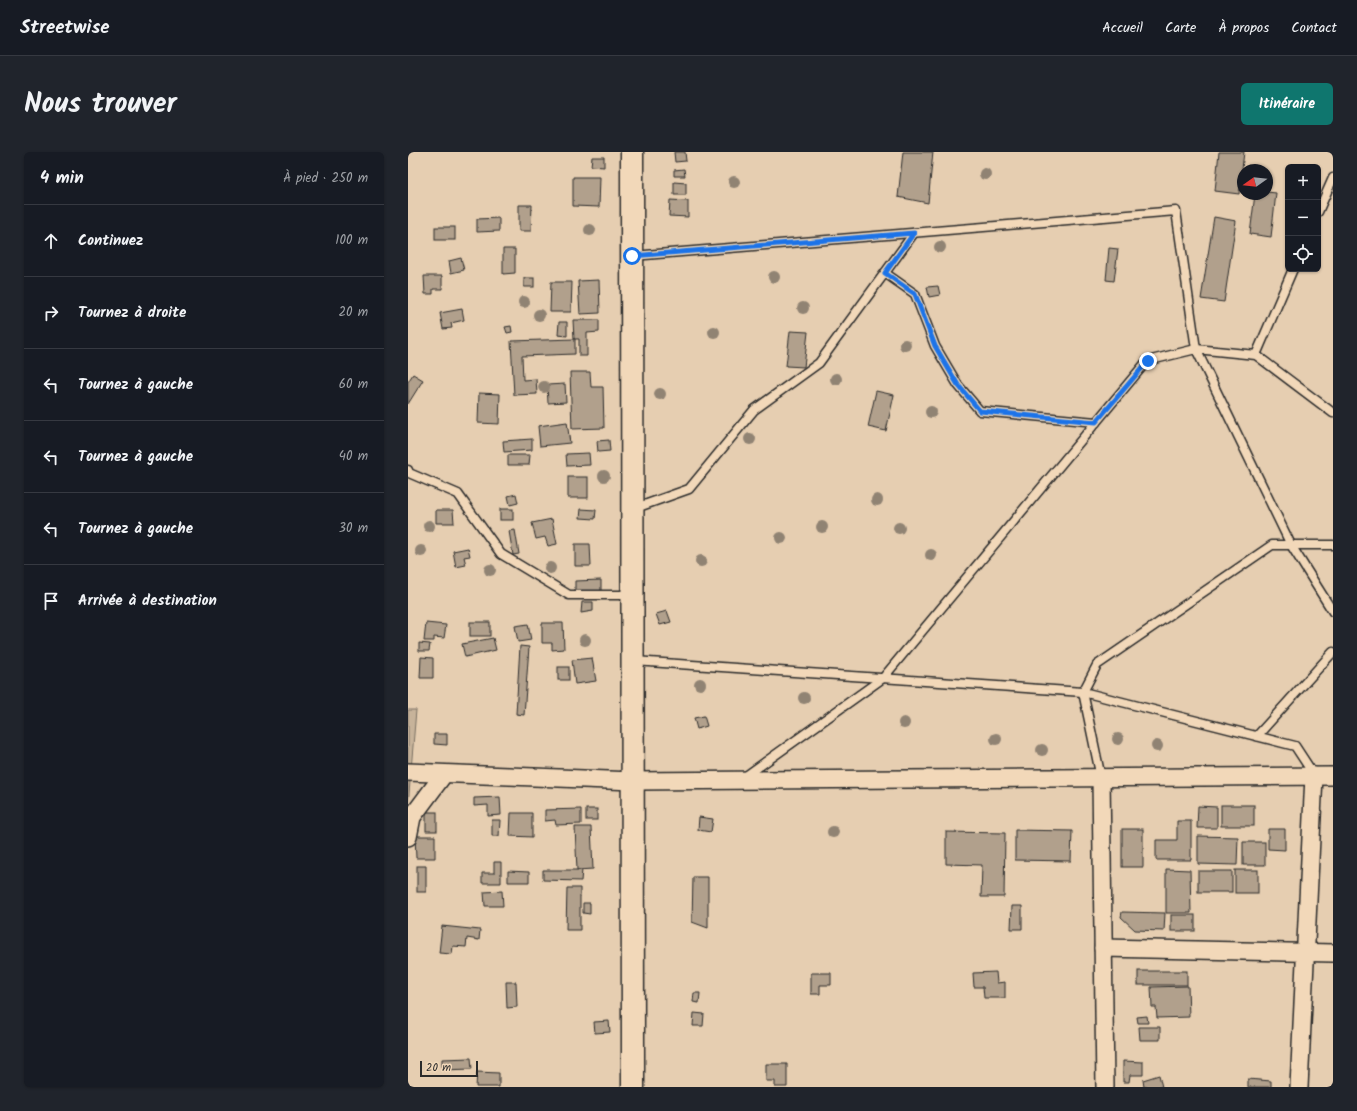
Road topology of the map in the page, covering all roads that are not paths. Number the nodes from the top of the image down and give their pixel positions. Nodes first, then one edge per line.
1 (632, 152) edge
2 (1333, 178) edge
3 (1321, 205) edge
4 (914, 233) junction
5 (632, 256) junction
6 (1292, 272) edge
7 (885, 273) junction
8 (1196, 348) junction
9 (1256, 355) junction
10 (1333, 413) edge
11 (1096, 422) junction
12 (408, 470) edge
13 (633, 509) junction
14 (1333, 544) edge
15 (1291, 545) junction
16 (633, 595) junction
17 (1333, 612) edge
18 (1333, 652) edge
19 (633, 661) junction
20 (883, 678) junction
21 (1082, 692) junction
22 (1257, 736) junction
23 (408, 772) edge
24 (444, 774) junction
25 (1314, 776) junction
26 (1333, 776) edge
27 (1101, 778) junction
28 (739, 780) junction
29 (633, 781) junction
30 (408, 837) edge
31 (1103, 948) junction
32 (1307, 952) junction
33 (1333, 953) edge
34 (633, 1087) edge
35 (1105, 1087) edge
36 (1299, 1087) edge

1 - 5 main road
2 - 3 lane
4 - 5 lane
4 - 7 lane
4 - 8 lane
5 - 13 main road
6 - 9 lane
7 - 11 lane
7 - 13 lane
8 - 9 lane
8 - 11 lane
8 - 15 lane
9 - 10 lane
11 - 20 lane
12 - 16 lane
13 - 16 main road
14 - 15 lane
15 - 17 lane
15 - 21 lane
16 - 19 main road
18 - 22 lane
19 - 20 lane
19 - 29 main road
20 - 21 lane
20 - 28 lane
21 - 22 lane
21 - 27 lane
22 - 25 lane
23 - 24 street
24 - 29 street
24 - 30 street
25 - 26 street
25 - 27 street
25 - 32 street
27 - 28 street
27 - 31 street
28 - 29 street
29 - 34 main road
31 - 32 street
31 - 35 street
32 - 33 street
32 - 36 street

